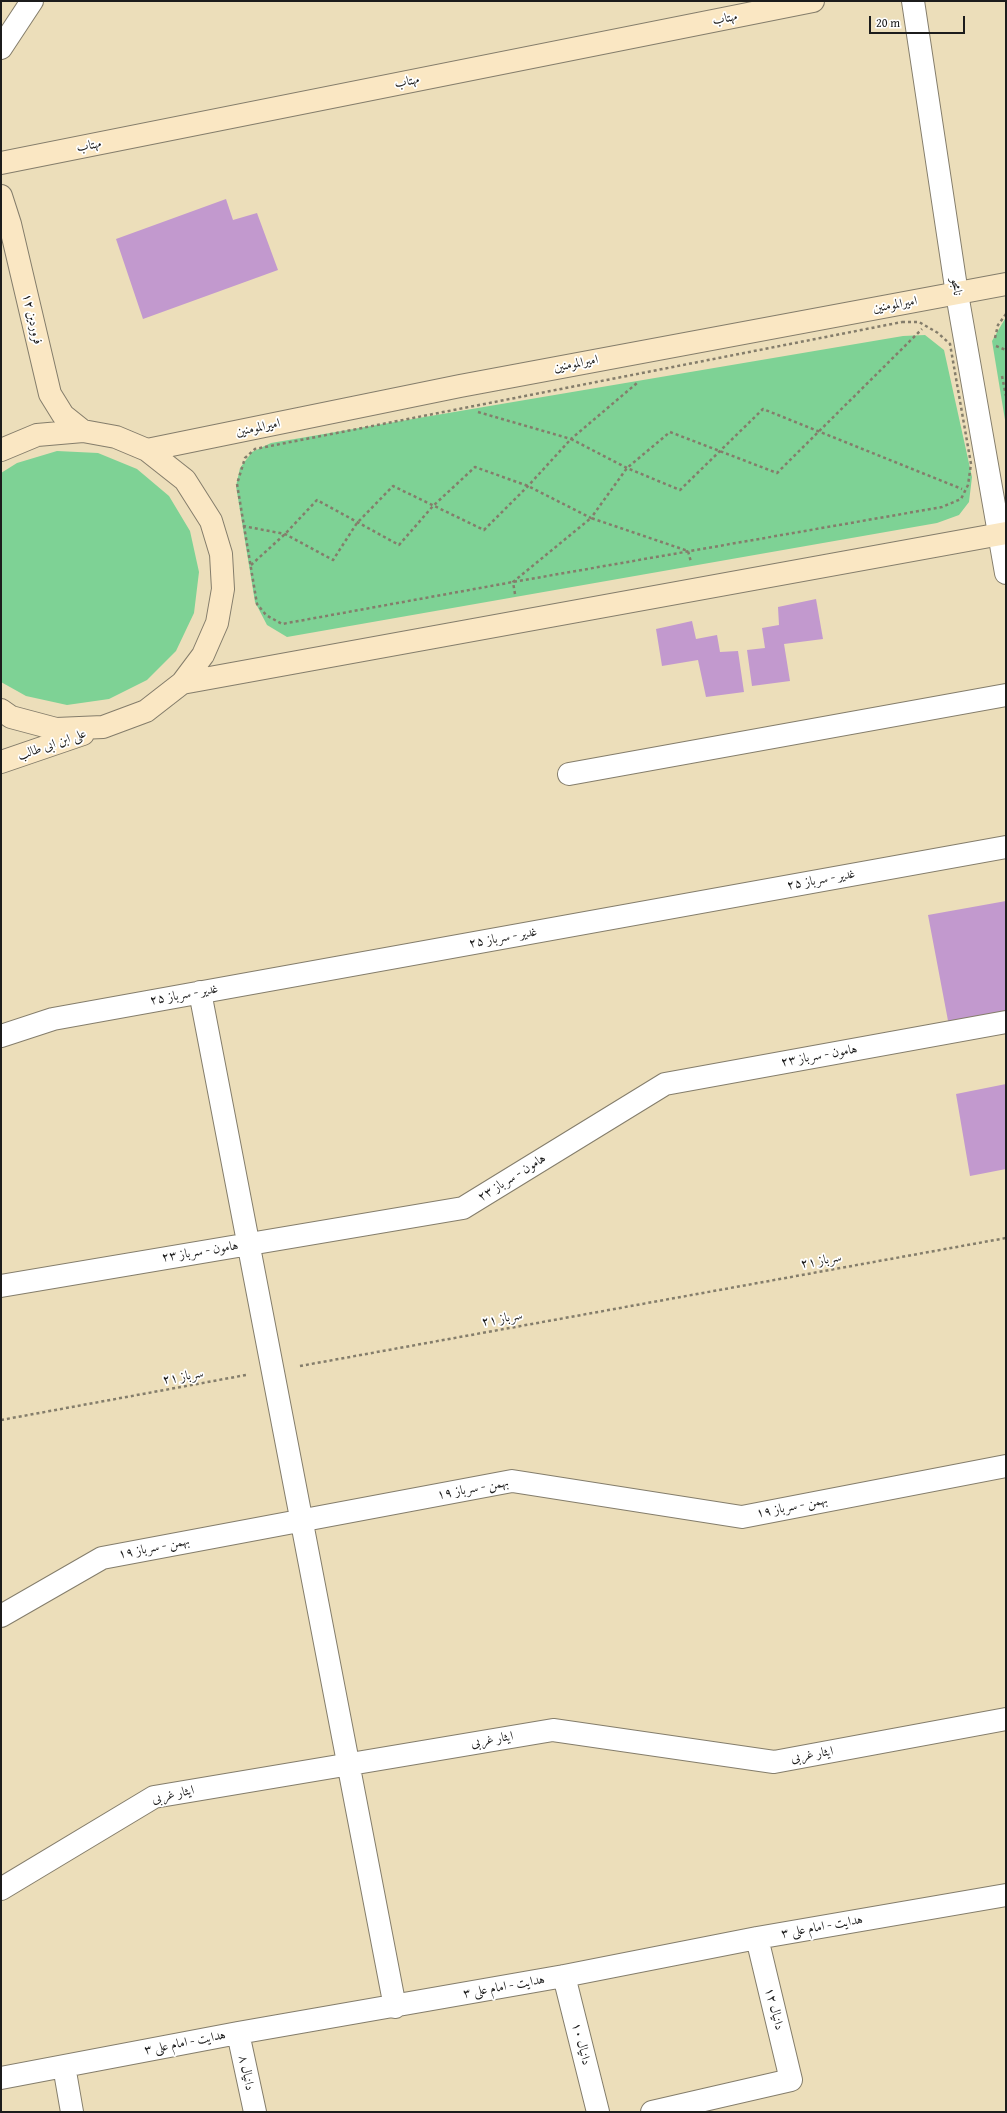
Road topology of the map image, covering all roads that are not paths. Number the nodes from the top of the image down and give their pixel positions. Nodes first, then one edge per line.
1 (32, 1) edge
2 (813, 1) edge
3 (913, 1) edge
4 (1, 48) edge
5 (1, 163) edge
6 (1, 196) edge
7 (1006, 284) edge
8 (957, 294) junction
9 (83, 431) junction
10 (1, 450) edge
11 (147, 450) junction
12 (1002, 533) edge
13 (1006, 572) edge
14 (182, 683) junction
15 (1006, 695) edge
16 (1, 710) edge
17 (103, 727) junction
18 (1, 762) edge
19 (569, 774) dead end
20 (1006, 847) edge
21 (200, 992) junction
22 (1006, 1022) edge
23 (1, 1036) edge
24 (248, 1244) junction
25 (1, 1286) edge
26 (1006, 1466) edge
27 (301, 1521) junction
28 (1, 1616) edge
29 (1006, 1719) edge
30 (348, 1765) junction
31 (1, 1889) edge
32 (1006, 1895) edge
33 (757, 1938) junction
34 (564, 1976) junction
35 (395, 2007) junction
36 (238, 2033) junction
37 (64, 2066) junction
38 (1, 2078) edge
39 (72, 2112) edge
40 (255, 2112) edge
41 (598, 2112) edge
42 (652, 2112) edge

1 - 4 street
2 - 5 street, مهتاب
3 - 8 street, نامجو
6 - 9 street, ۱۲ فروردین
7 - 8 street, امیرالمومنین
8 - 11 street, امیرالمومنین
8 - 12 street, نامجو
9 - 10 street
9 - 11 street
11 - 14 street
12 - 13 street, نامجو
12 - 14 street
14 - 17 street, علی ابن ابی طالب
15 - 19 street
16 - 17 street
17 - 18 street, علی ابن ابی طالب
20 - 21 street, غدیر - سرباز ۲۵
21 - 23 street, غدیر - سرباز ۲۵
21 - 24 street
22 - 24 street, هامون - سرباز ۲۳
24 - 25 street, هامون - سرباز ۲۳
24 - 27 street
26 - 27 street, بهمن - سرباز ۱۹
27 - 28 street, بهمن - سرباز ۱۹
27 - 30 street
29 - 30 street, ایثار غربی
30 - 31 street, ایثار غربی
30 - 35 street
32 - 33 street, هدایت - امام علی ۳
33 - 34 street, هدایت - امام علی ۳
33 - 42 street, دانیال ۱۲
34 - 35 street, هدایت - امام علی ۳
34 - 41 street, دانیال ۱۰
35 - 36 street, هدایت - امام علی ۳
36 - 37 street, هدایت - امام علی ۳
36 - 40 street, دانیال ۸
37 - 38 street, هدایت - امام علی ۳
37 - 39 street

